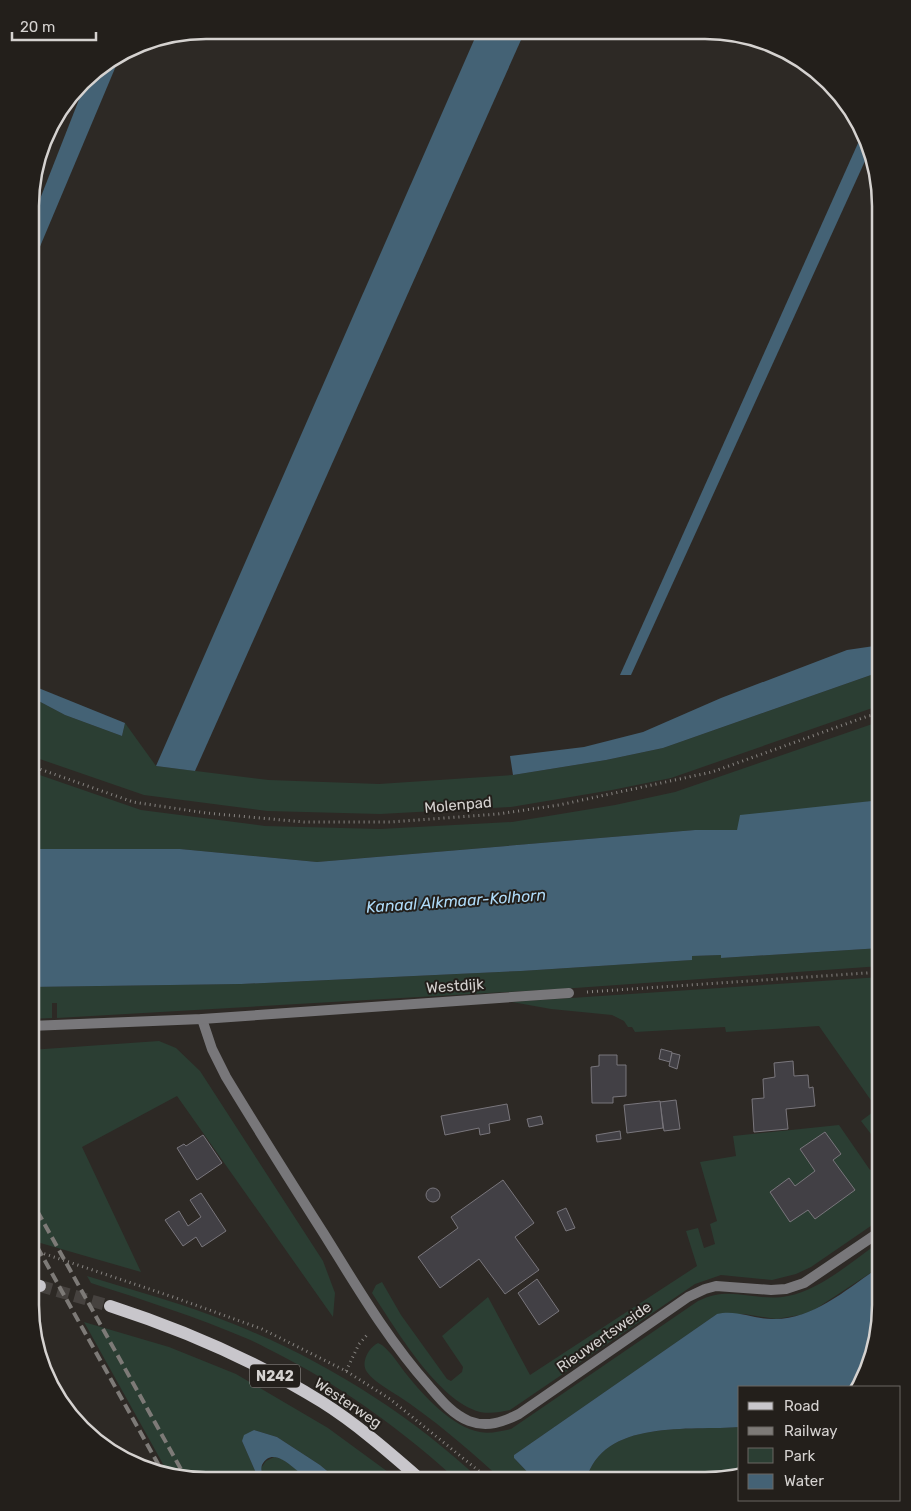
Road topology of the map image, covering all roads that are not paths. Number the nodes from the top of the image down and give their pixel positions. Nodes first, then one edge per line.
1 (569, 993) road end
2 (202, 1019) junction
3 (39, 1026) edge
4 (872, 1237) edge
5 (110, 1306) tunnel mouth
6 (411, 1472) edge

1 - 2 street, Westdijk
2 - 3 street, Westdijk
2 - 4 street, Rieuwertsweide
5 - 6 main road, Westerweg / N242

